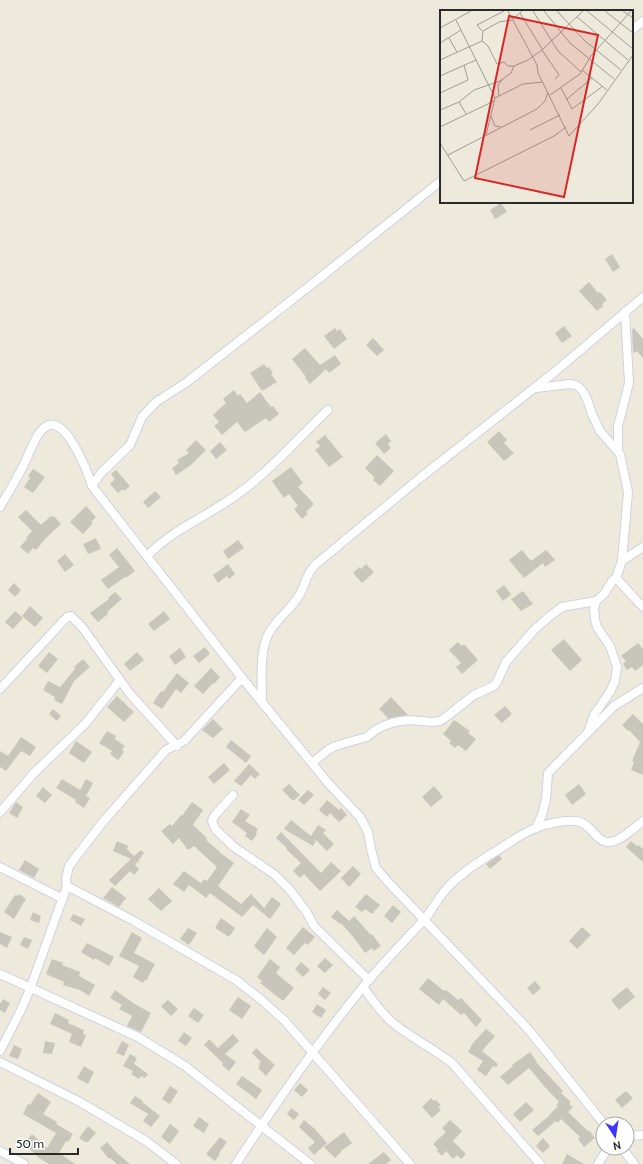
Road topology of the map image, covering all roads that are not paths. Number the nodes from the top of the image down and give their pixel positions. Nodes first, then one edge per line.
1 (643, 21) edge
2 (633, 29) edge
3 (440, 182) edge
4 (643, 297) edge
5 (625, 312) junction
6 (535, 388) junction
7 (328, 410) dead end
8 (618, 450) junction
9 (92, 486) junction
10 (0, 507) edge
11 (643, 548) edge
12 (147, 556) junction
13 (622, 561) junction
14 (616, 578) junction
15 (596, 601) junction
16 (643, 607) edge
17 (242, 678) junction
18 (120, 680) junction
19 (0, 688) edge
20 (643, 688) edge
21 (262, 703) junction
22 (588, 732) junction
23 (177, 746) junction
24 (312, 763) junction
25 (233, 795) dead end
26 (0, 812) edge
27 (643, 821) edge
28 (536, 828) junction
29 (0, 867) edge
30 (67, 886) junction
31 (62, 898) junction
32 (424, 920) junction
33 (0, 974) edge
34 (369, 980) junction
35 (363, 987) junction
36 (30, 988) junction
37 (0, 1050) edge
38 (312, 1052) junction
39 (0, 1062) edge
40 (598, 1116) edge
41 (262, 1125) junction
42 (0, 1151) edge
43 (24, 1164) edge
44 (176, 1164) edge
45 (236, 1164) edge
46 (310, 1164) edge
47 (410, 1164) edge
48 (540, 1164) edge

1 - 2 street
3 - 9 street
4 - 5 street
5 - 6 street
5 - 8 street
6 - 8 street
6 - 21 street
7 - 12 street
8 - 13 street
9 - 10 street
9 - 12 street
11 - 13 street
12 - 17 street
13 - 14 street
14 - 15 street
14 - 16 street
15 - 22 street
15 - 24 street
17 - 21 street
17 - 23 street
18 - 19 street
18 - 23 street
18 - 26 street
20 - 22 street
21 - 24 street
22 - 28 street
23 - 30 street
24 - 32 street
25 - 34 street
27 - 28 street
28 - 32 street
29 - 31 street
30 - 31 street
30 - 38 street
31 - 36 street
32 - 34 street
32 - 40 street
33 - 36 street
34 - 35 street
35 - 38 street
35 - 48 street
36 - 37 street
36 - 41 street
38 - 41 street
38 - 47 street
39 - 44 street
41 - 45 street
41 - 46 street
42 - 43 street

